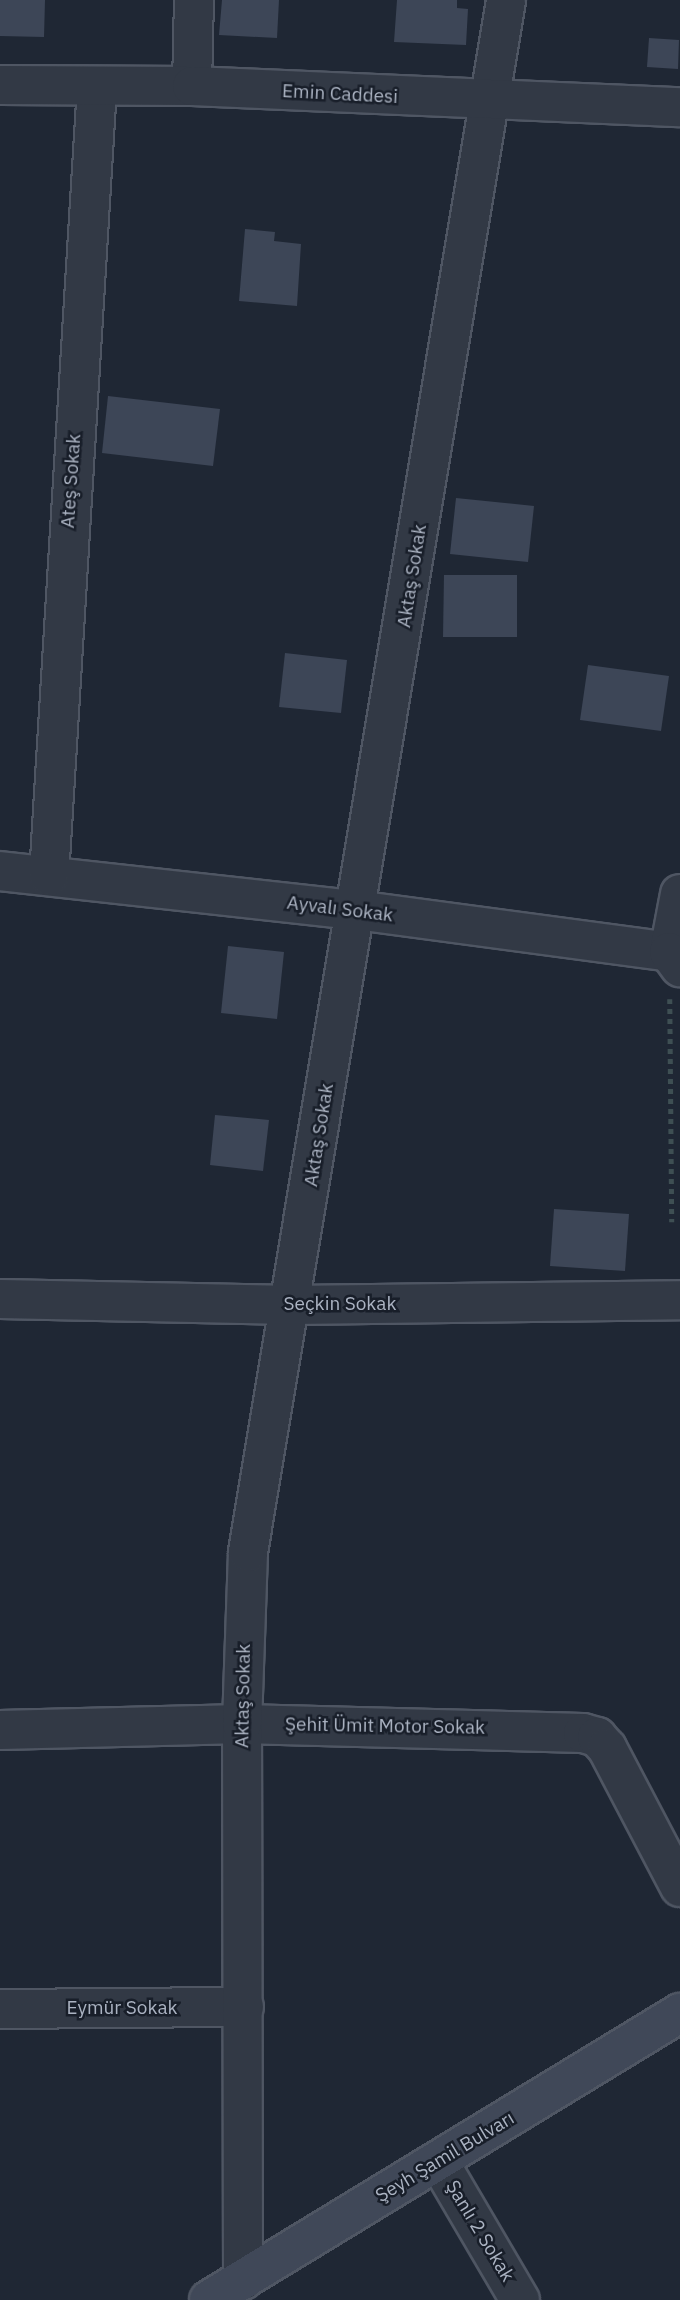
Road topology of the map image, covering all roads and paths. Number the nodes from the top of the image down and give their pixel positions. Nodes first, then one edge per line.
1 (194, 0) edge
2 (506, 0) edge
3 (0, 85) edge
4 (97, 86) junction
5 (192, 86) junction
6 (491, 102) junction
7 (680, 107) edge
8 (0, 871) edge
9 (48, 876) junction
10 (680, 894) edge
11 (356, 910) junction
12 (676, 958) edge
13 (672, 1222) dead end
14 (0, 1299) edge
15 (680, 1300) edge
16 (292, 1305) junction
17 (242, 1724) junction
18 (0, 1730) edge
19 (680, 1887) edge
20 (243, 2007) junction
21 (0, 2009) edge
22 (680, 2013) edge
23 (439, 2162) junction
24 (243, 2280) junction
25 (209, 2300) edge
26 (520, 2300) edge

1 - 5 street
2 - 6 street, Aktaş Sokak
3 - 4 street, Emin Caddesi
4 - 5 street, Emin Caddesi
4 - 9 street, Ateş Sokak
5 - 6 street, Emin Caddesi
6 - 7 street, Emin Caddesi
6 - 11 street, Aktaş Sokak
8 - 9 street, Ayvalı Sokak
9 - 11 street, Ayvalı Sokak
10 - 12 street
11 - 12 street, Ayvalı Sokak
11 - 16 street, Aktaş Sokak
12 - 13 path
14 - 16 street, Seçkin Sokak
15 - 16 street, Seçkin Sokak
16 - 17 street, Aktaş Sokak
17 - 18 street, Şehit Ümit Motor Sokak
17 - 19 street, Şehit Ümit Motor Sokak
17 - 20 street, Aktaş Sokak
20 - 21 street, Eymür Sokak
20 - 24 street, Aktaş Sokak
22 - 23 main road, Şeyh Şamil Bulvarı
23 - 24 main road, Şeyh Şamil Bulvarı
23 - 26 street, Şanlı 2 Sokak
24 - 25 main road, Şeyh Şamil Bulvarı

